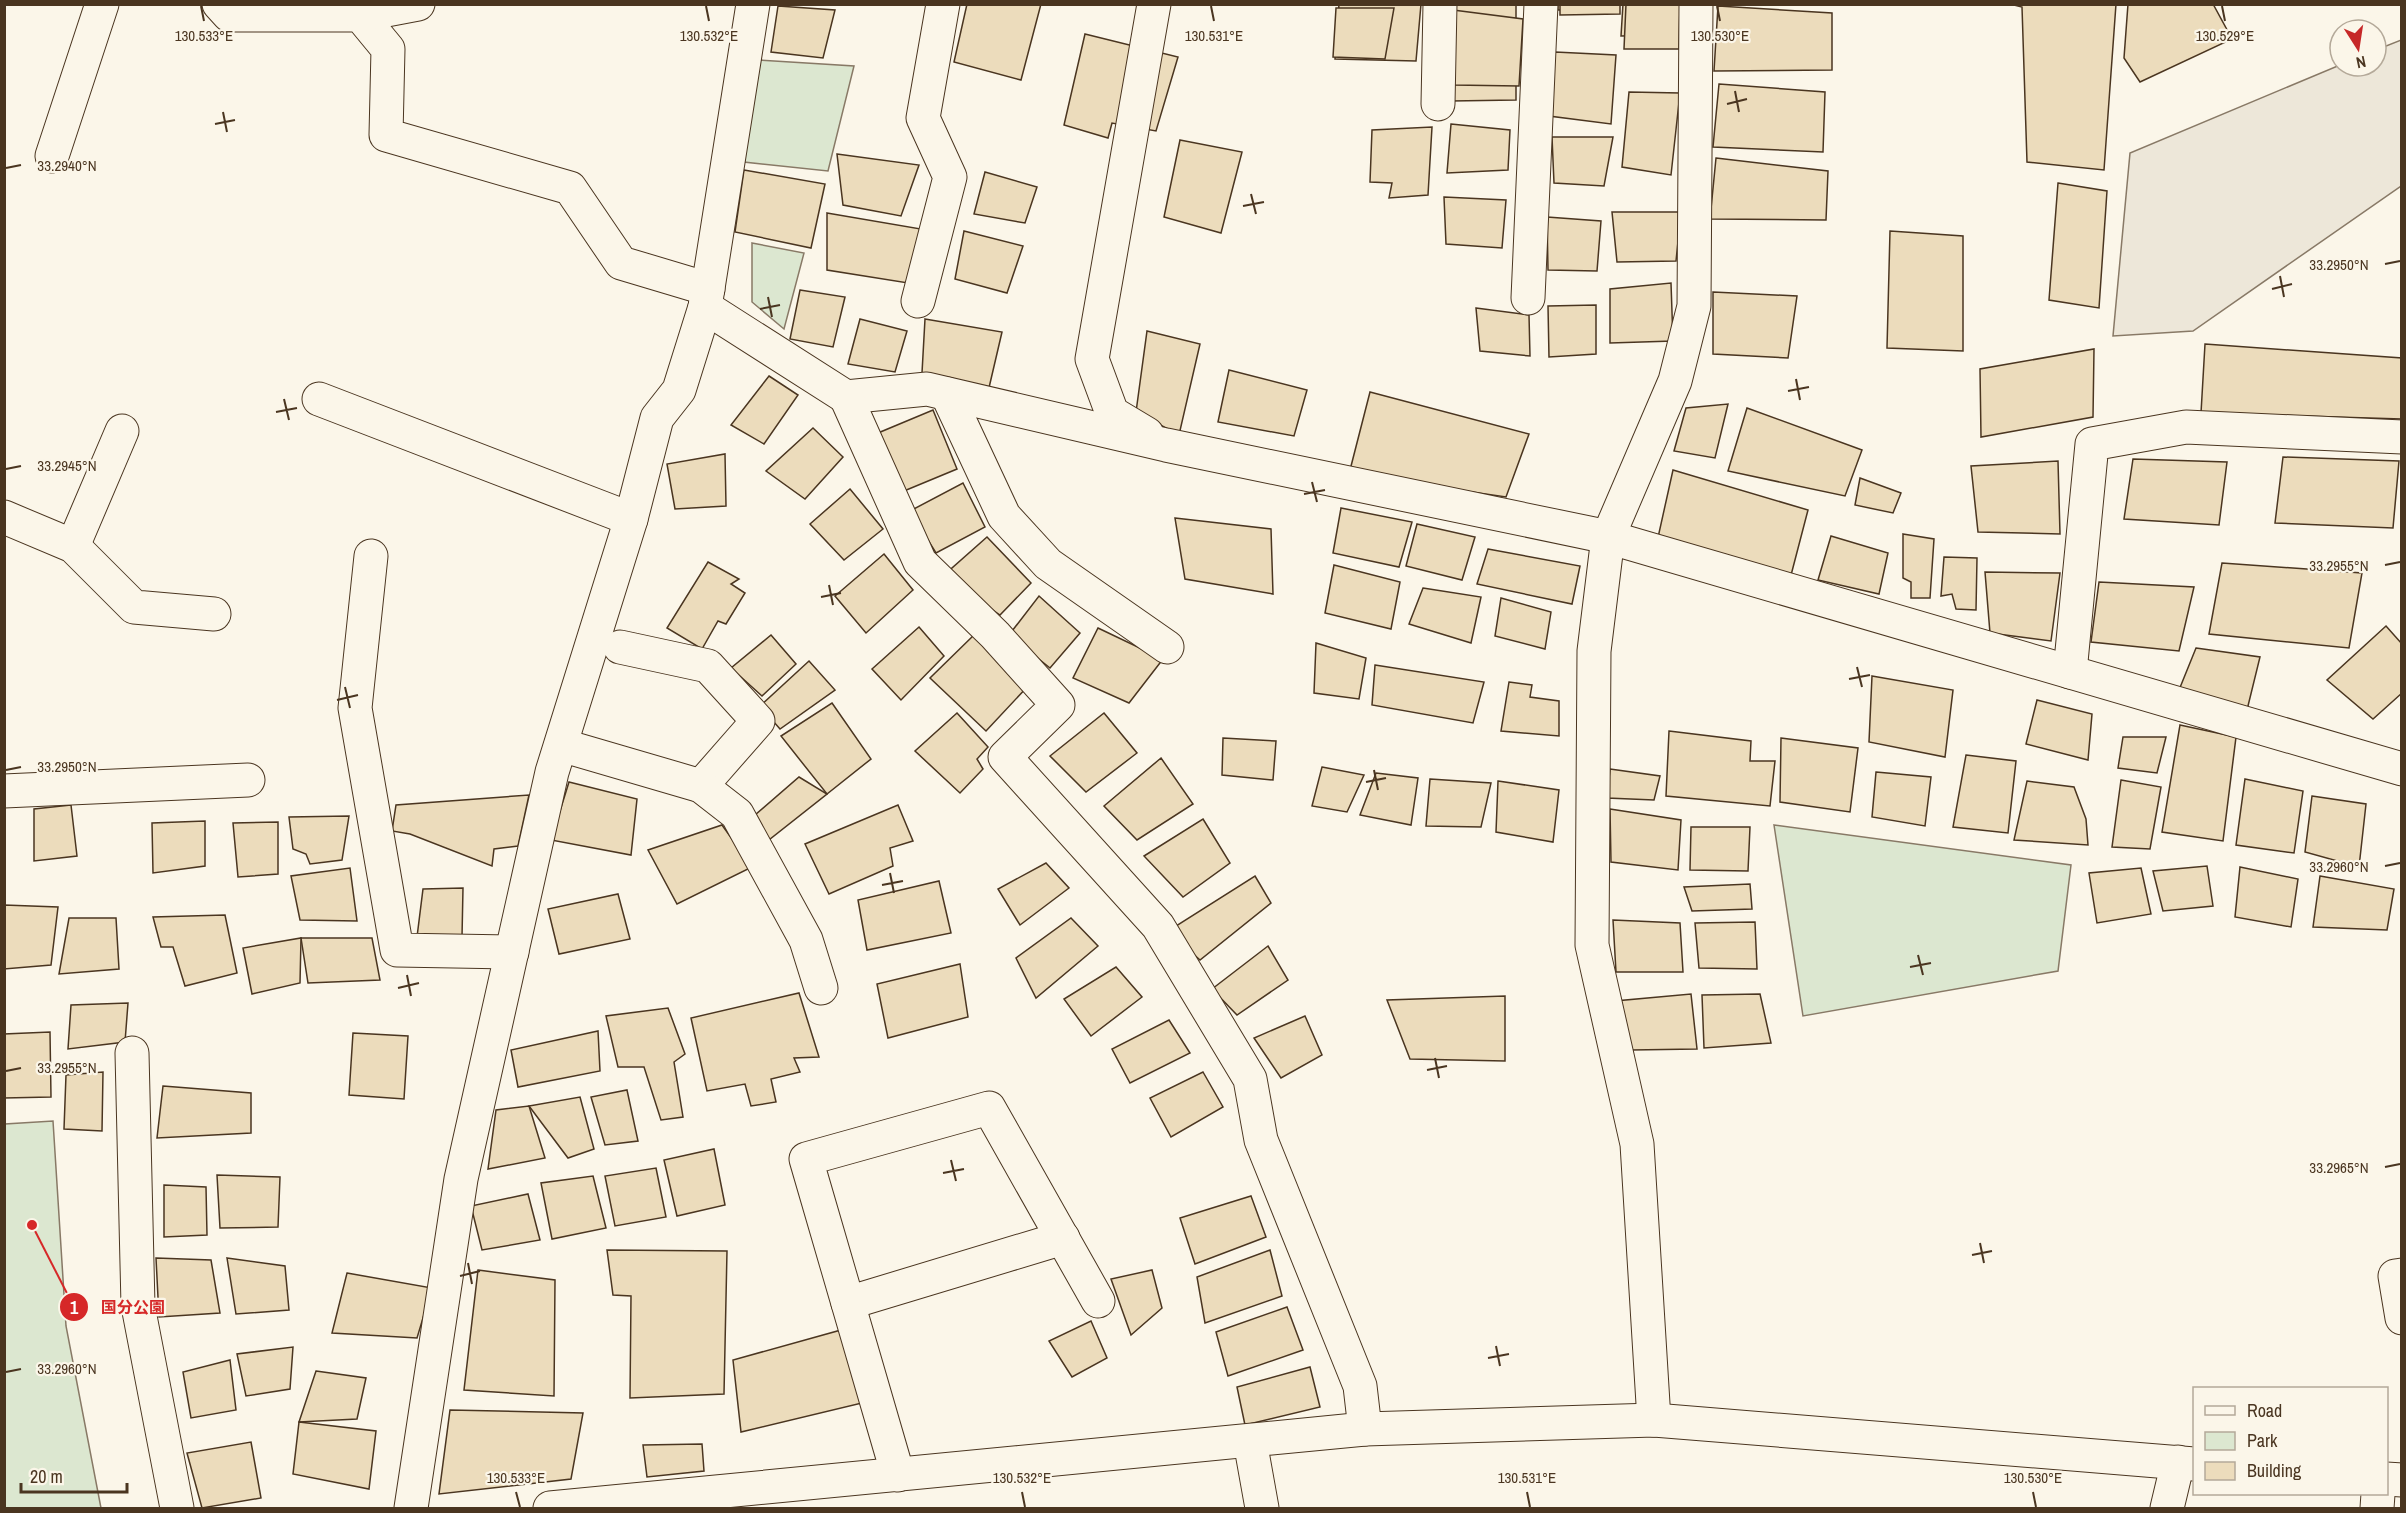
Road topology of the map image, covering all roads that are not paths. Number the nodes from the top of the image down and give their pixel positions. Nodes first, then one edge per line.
1 (102, 4) edge
2 (219, 4) edge
3 (418, 4) edge
4 (753, 4) edge
5 (944, 4) edge
6 (1154, 4) edge
7 (1440, 4) edge
8 (1540, 4) edge
9 (1696, 4) edge
10 (360, 15) junction
11 (1438, 104) dead end
12 (52, 156) dead end
13 (707, 298) junction
14 (1528, 298) dead end
15 (918, 301) dead end
16 (947, 394) junction
17 (846, 397) junction
18 (319, 399) dead end
19 (123, 431) dead end
20 (2402, 437) edge
21 (1166, 445) junction
22 (4, 517) edge
23 (631, 519) junction
24 (1608, 537) junction
25 (73, 546) junction
26 (371, 556) dead end
27 (214, 614) dead end
28 (620, 647) dead end
29 (1167, 647) dead end
30 (2070, 672) junction
31 (561, 745) junction
32 (2402, 769) edge
33 (248, 780) dead end
34 (701, 786) junction
35 (4, 791) edge
36 (512, 952) junction
37 (821, 988) dead end
38 (132, 1053) dead end
39 (1063, 1238) junction
40 (2402, 1275) edge
41 (1098, 1301) dead end
42 (848, 1303) junction
43 (2402, 1318) edge
44 (1654, 1420) junction
45 (1365, 1429) junction
46 (1250, 1441) junction
47 (2186, 1463) edge
48 (898, 1475) junction
49 (668, 1503) edge
50 (177, 1509) edge
51 (411, 1509) edge
52 (550, 1509) edge
53 (1262, 1509) edge
54 (2167, 1509) edge

1 - 12 street
2 - 10 street
3 - 10 street
4 - 13 street
5 - 15 street
6 - 21 street
7 - 11 street
8 - 14 street
9 - 24 street
10 - 13 street
13 - 17 street
13 - 23 street
16 - 17 street
16 - 21 street
16 - 29 street
17 - 45 street
18 - 23 street
19 - 25 street
20 - 30 street
21 - 24 street
22 - 25 street
23 - 31 street
24 - 30 street
24 - 44 street
25 - 27 street
26 - 36 street
28 - 34 street
30 - 32 street
31 - 34 street
31 - 36 street
33 - 35 street
34 - 37 street
36 - 51 street
38 - 50 street
39 - 41 street
39 - 42 street
39 - 42 street
40 - 43 street
42 - 48 street
44 - 45 street
44 - 47 street
45 - 46 street
46 - 48 street
46 - 53 street
47 - 54 street
48 - 49 street
49 - 52 street

